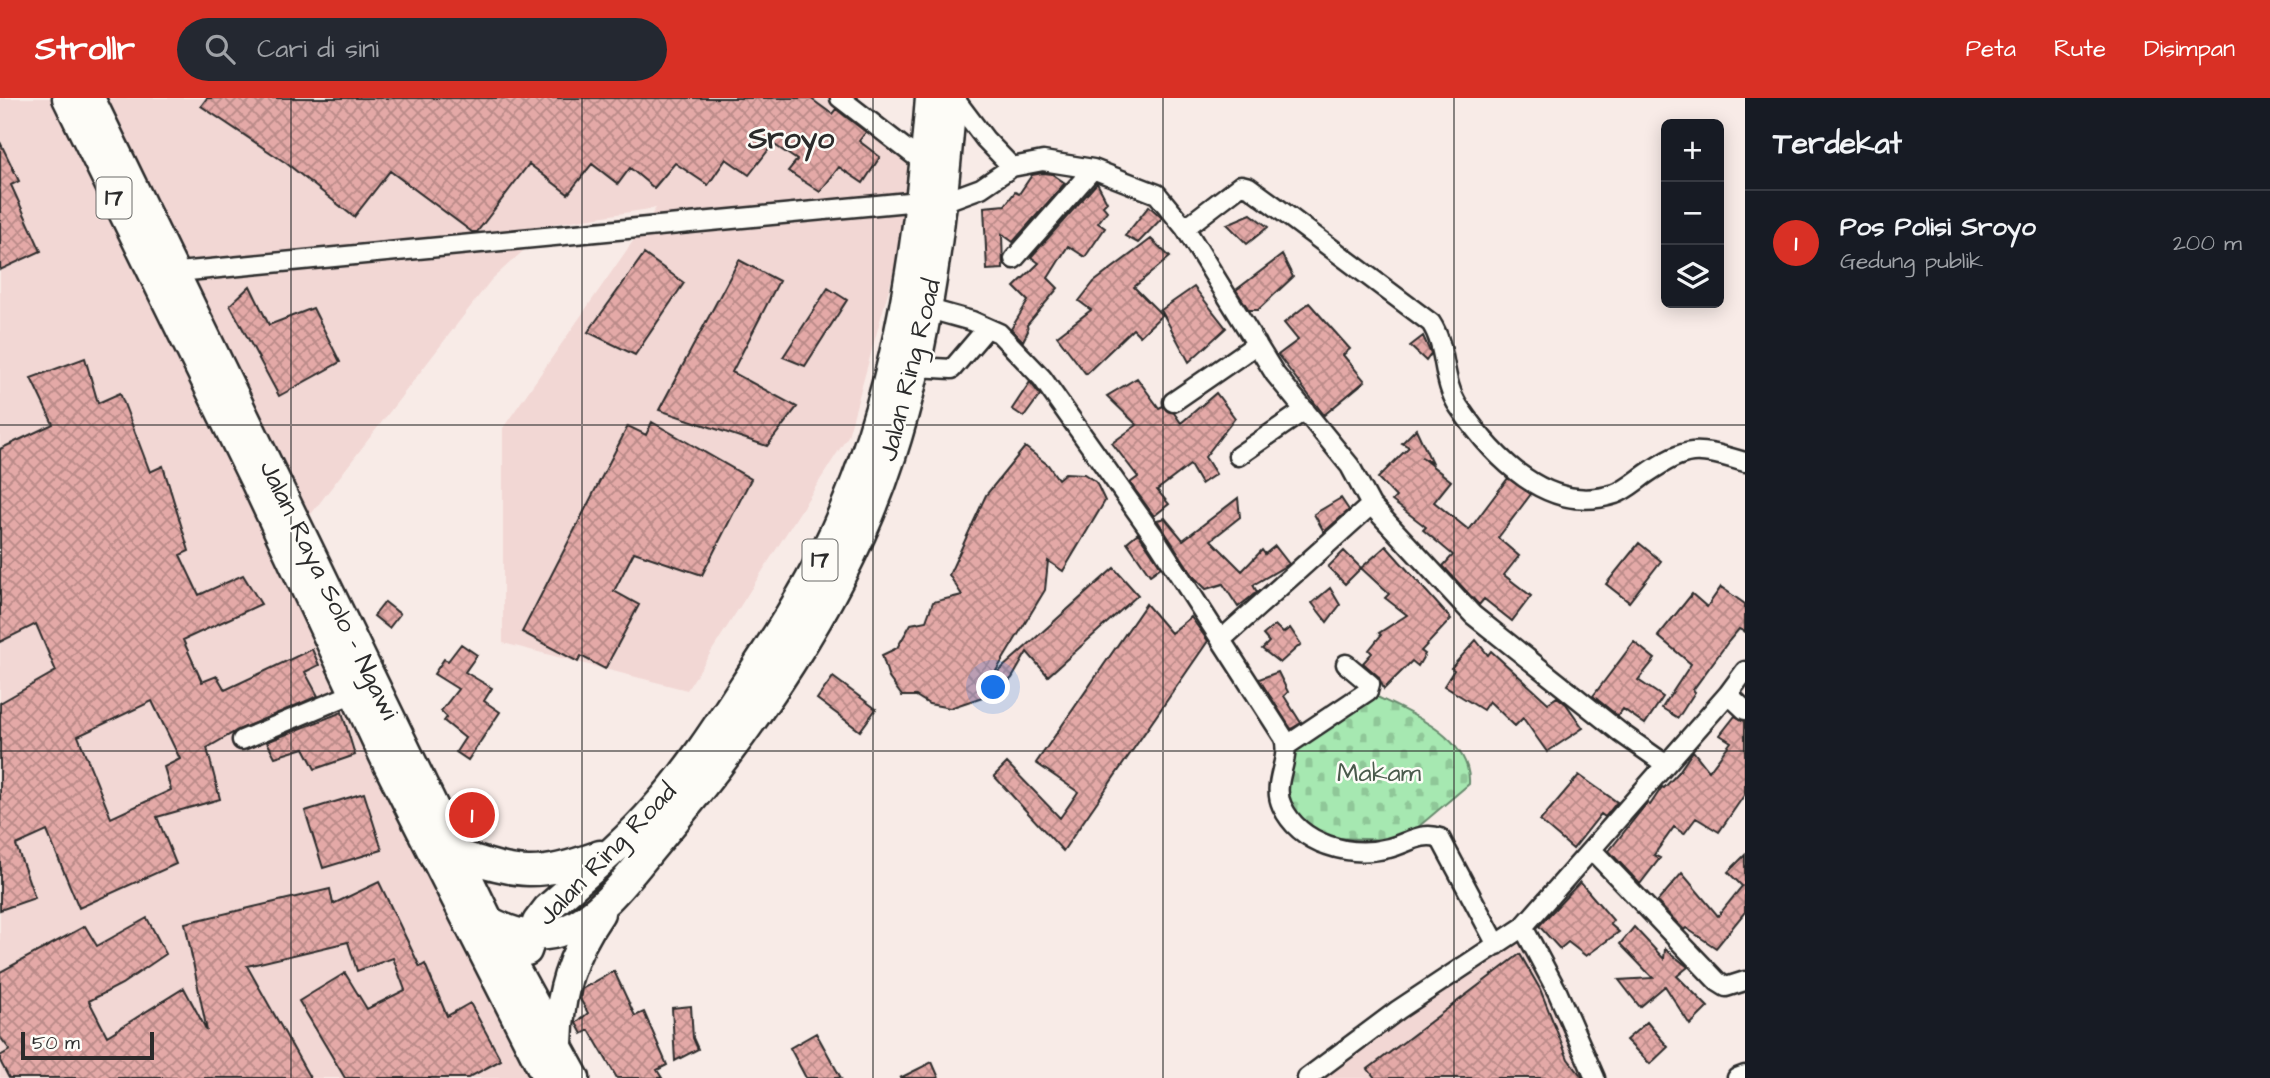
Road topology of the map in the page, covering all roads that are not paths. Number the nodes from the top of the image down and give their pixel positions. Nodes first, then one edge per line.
1 (67, 98) edge
2 (90, 98) edge
3 (840, 98) edge
4 (930, 98) edge
5 (953, 98) edge
6 (924, 163) junction
7 (1012, 167) junction
8 (1093, 169) junction
9 (931, 202) junction
10 (1185, 228) junction
11 (1014, 259) dead end
12 (164, 273) junction
13 (929, 309) junction
14 (987, 328) junction
15 (1256, 344) junction
16 (916, 366) junction
17 (1173, 402) dead end
18 (1306, 410) junction
19 (1238, 456) dead end
20 (1745, 462) edge
21 (1371, 505) junction
22 (1222, 639) junction
23 (1346, 664) dead end
24 (1745, 671) edge
25 (354, 693) junction
26 (1728, 694) junction
27 (1745, 710) edge
28 (242, 740) dead end
29 (1286, 746) junction
30 (1665, 764) junction
31 (1592, 850) junction
32 (611, 851) junction
33 (457, 853) junction
34 (618, 887) junction
35 (458, 905) junction
36 (489, 921) junction
37 (1523, 927) junction
38 (532, 937) junction
39 (1497, 945) junction
40 (519, 978) junction
41 (1745, 981) edge
42 (514, 1015) junction
43 (558, 1046) junction
44 (1745, 1075) edge
45 (547, 1078) edge
46 (575, 1078) edge
47 (1307, 1078) edge
48 (1595, 1078) edge
49 (1737, 1078) edge

1 - 12 highway, Jalan Raya Solo - Ngawi / 17
2 - 12 highway, Jalan Raya Solo - Ngawi / 17
3 - 6 street
4 - 6 highway, Jalan Ring Road / 17
5 - 7 street
5 - 9 highway, Jalan Ring Road / 17
6 - 9 highway, Jalan Ring Road / 17
7 - 8 street
7 - 9 street
8 - 10 street
8 - 11 street
9 - 12 street
9 - 13 highway, Jalan Ring Road / 17
9 - 32 highway, Jalan Ring Road / 17
10 - 15 street
10 - 20 street
12 - 25 highway, Jalan Raya Solo - Ngawi / 17
12 - 33 highway, Jalan Raya Solo - Ngawi / 17
13 - 14 street
13 - 16 highway, Jalan Ring Road / 17
14 - 16 street
14 - 22 street
15 - 17 street
15 - 18 street
16 - 34 highway, Jalan Ring Road / 17
18 - 19 street
18 - 21 street
21 - 22 street
21 - 30 street
22 - 29 street
23 - 29 street
24 - 26 street
25 - 28 street
25 - 35 highway, Jalan Raya Solo - Ngawi / 17
26 - 27 street
26 - 30 street
29 - 39 street
30 - 31 street
31 - 37 street
31 - 41 street
32 - 33 highway, 17
32 - 38 highway, Jalan Ring Road / 17
33 - 36 highway, Jalan Raya Solo - Ngawi / 17
34 - 38 highway, Jalan Ring Road / 17
34 - 43 highway, 17
35 - 36 highway
35 - 42 highway, Jalan Raya Solo - Ngawi / 17
36 - 38 highway
36 - 40 highway, Jalan Raya Solo - Ngawi / 17
37 - 39 street
37 - 48 street
38 - 40 highway, 17
39 - 47 street
40 - 42 highway, 17
40 - 43 highway, Jalan Raya Solo - Ngawi / 17
42 - 45 highway, Jalan Raya Solo - Ngawi / 17
43 - 46 highway, Jalan Raya Solo - Ngawi / 17
44 - 49 street

